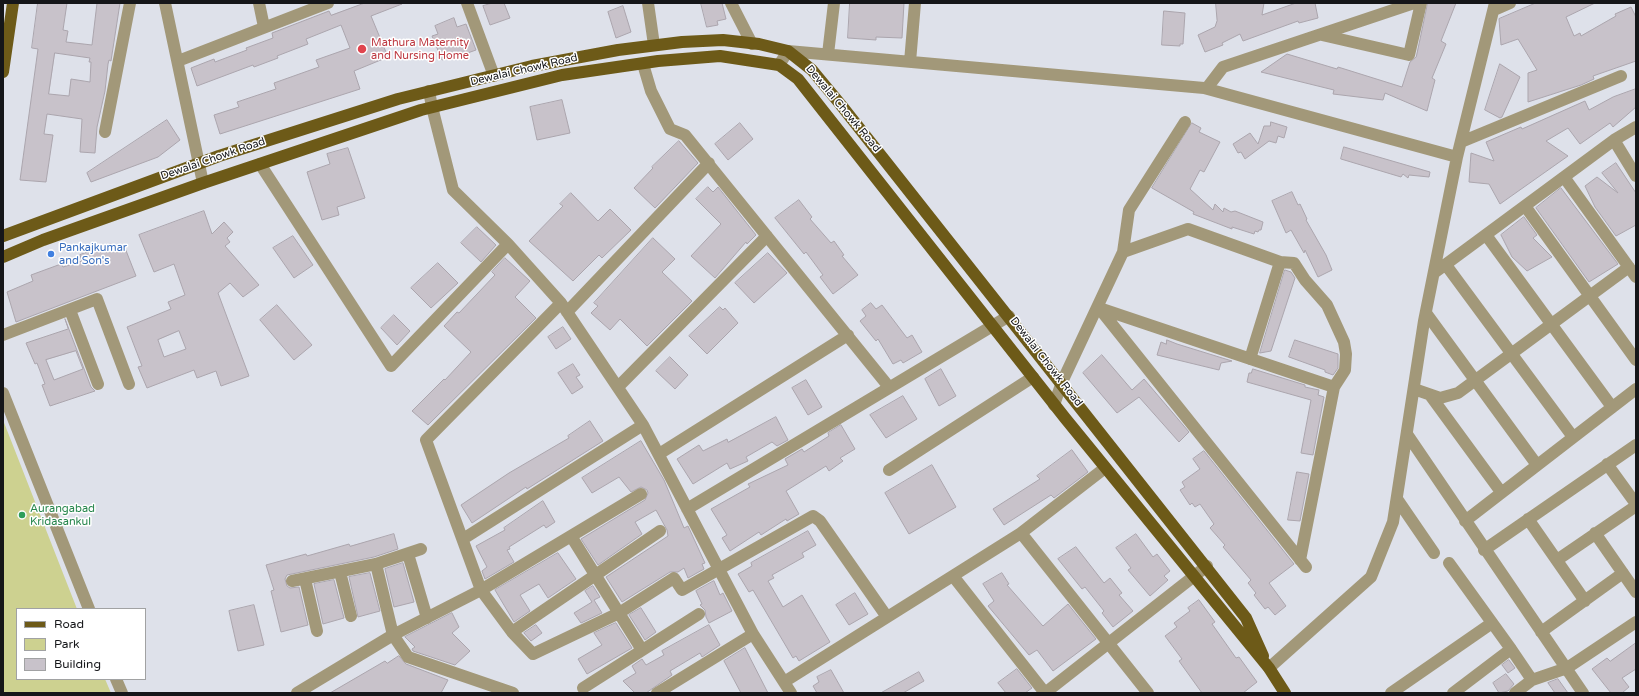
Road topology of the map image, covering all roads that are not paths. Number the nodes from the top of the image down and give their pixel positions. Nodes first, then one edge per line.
1 (13, 3) edge
2 (130, 3) edge
3 (165, 3) edge
4 (259, 3) edge
5 (328, 3) edge
6 (467, 3) edge
7 (648, 3) edge
8 (730, 3) edge
9 (834, 3) edge
10 (915, 3) edge
11 (1414, 3) edge
12 (1421, 3) edge
13 (1510, 3) edge
14 (1494, 7) edge
15 (264, 27) junction
16 (1322, 35) junction
17 (752, 44) junction
18 (654, 45) junction
19 (788, 51) junction
20 (828, 54) junction
21 (178, 61) junction
22 (910, 62) junction
23 (642, 64) junction
24 (779, 65) junction
25 (3, 72) edge
26 (494, 76) junction
27 (1621, 76) dead end
28 (1207, 88) junction
29 (430, 92) junction
30 (432, 107) junction
31 (1185, 122) dead end
32 (1636, 127) edge
33 (105, 132) dead end
34 (1614, 140) junction
35 (1461, 142) junction
36 (1457, 157) junction
37 (200, 163) junction
38 (709, 163) junction
39 (260, 164) junction
40 (1635, 170) edge
41 (1564, 178) junction
42 (203, 183) junction
43 (1525, 206) junction
44 (1486, 235) junction
45 (3, 236) edge
46 (768, 236) junction
47 (508, 244) junction
48 (1123, 252) junction
49 (3, 256) edge
50 (1280, 262) junction
51 (1446, 265) junction
52 (1632, 272) edge
53 (1434, 273) junction
54 (1590, 297) junction
55 (564, 307) junction
56 (70, 310) junction
57 (1426, 313) junction
58 (1009, 316) junction
59 (992, 326) junction
60 (1551, 326) junction
61 (3, 335) edge
62 (848, 335) junction
63 (1512, 354) junction
64 (1250, 359) junction
65 (1636, 360) edge
66 (1033, 377) junction
67 (1475, 380) junction
68 (1062, 382) junction
69 (98, 384) dead end
70 (129, 384) dead end
71 (618, 387) junction
72 (889, 387) junction
73 (1334, 387) junction
74 (1414, 389) junction
75 (1636, 389) edge
76 (3, 392) edge
77 (1430, 395) junction
78 (1054, 405) junction
79 (1612, 408) junction
80 (643, 425) junction
81 (1407, 434) junction
82 (1573, 437) junction
83 (1636, 444) edge
84 (659, 454) junction
85 (1607, 464) junction
86 (1537, 465) junction
87 (1105, 468) junction
88 (890, 470) dead end
89 (1501, 492) junction
90 (641, 494) dead end
91 (1397, 499) junction
92 (1636, 505) edge
93 (687, 508) junction
94 (1528, 519) junction
95 (1465, 521) junction
96 (660, 531) dead end
97 (1021, 533) junction
98 (1596, 533) junction
99 (571, 536) junction
100 (463, 539) junction
101 (421, 549) dead end
102 (1484, 550) junction
103 (1434, 553) dead end
104 (408, 554) junction
105 (1557, 560) junction
106 (1449, 563) dead end
107 (376, 564) junction
108 (1207, 566) junction
109 (719, 569) junction
110 (340, 572) junction
111 (1623, 573) junction
112 (594, 574) junction
113 (953, 576) junction
114 (1193, 577) junction
115 (305, 579) junction
116 (292, 582) dead end
117 (482, 590) junction
118 (1636, 592) edge
119 (1585, 601) junction
120 (89, 608) edge
121 (619, 613) junction
122 (699, 614) dead end
123 (351, 616) dead end
124 (887, 617) junction
125 (427, 618) junction
126 (1636, 622) edge
127 (1492, 623) junction
128 (317, 631) dead end
129 (512, 632) junction
130 (1542, 632) junction
131 (754, 634) junction
132 (393, 635) junction
133 (1108, 643) junction
134 (1511, 649) junction
135 (642, 650) junction
136 (1269, 668) junction
137 (1567, 668) junction
138 (116, 680) edge
139 (1532, 680) junction
140 (784, 682) junction
141 (583, 688) dead end
142 (122, 693) edge
143 (297, 693) edge
144 (513, 693) edge
145 (657, 693) edge
146 (791, 693) edge
147 (1045, 693) edge
148 (1148, 693) edge
149 (1285, 693) edge
150 (1391, 693) edge
151 (1453, 693) edge
152 (1515, 693) edge
153 (1583, 693) edge

1 - 25 main road
2 - 33 street
3 - 21 street
4 - 15 street
5 - 15 street
6 - 26 street
7 - 18 street
8 - 17 street
9 - 20 street
10 - 22 street
11 - 16 street
12 - 16 street
13 - 14 street
14 - 35 street
15 - 21 street
16 - 28 street
17 - 18 main road, Dewalai Chowk Road
17 - 19 main road, Dewalai Chowk Road
18 - 26 main road, Dewalai Chowk Road
19 - 20 street
19 - 24 street
19 - 58 main road, Dewalai Chowk Road
20 - 22 street
21 - 37 street
22 - 28 street
23 - 24 main road, Dewalai Chowk Road
23 - 30 main road, Dewalai Chowk Road
23 - 38 street
24 - 59 main road, Dewalai Chowk Road
26 - 29 main road, Dewalai Chowk Road
27 - 35 street
28 - 36 street
29 - 30 street
29 - 37 main road, Dewalai Chowk Road
30 - 39 main road, Dewalai Chowk Road
30 - 47 street
31 - 48 street
32 - 34 street
34 - 40 street
34 - 41 street
35 - 36 street
36 - 53 street
37 - 42 street
37 - 45 main road, Dewalai Chowk Road
38 - 46 street
38 - 55 street
39 - 42 main road, Dewalai Chowk Road
39 - 47 street
41 - 43 street
41 - 52 street
42 - 49 main road, Dewalai Chowk Road
43 - 44 street
43 - 54 street
44 - 51 street
44 - 60 street
46 - 62 street
46 - 71 street
47 - 55 street
48 - 50 street
48 - 68 street
50 - 64 street
50 - 73 street
51 - 53 street
51 - 63 street
52 - 54 street
53 - 57 street
54 - 60 street
54 - 65 street
55 - 71 street
55 - 100 street
56 - 61 street
56 - 69 street
56 - 70 street
57 - 67 street
57 - 74 street
58 - 59 street
58 - 68 main road, Dewalai Chowk Road
59 - 66 main road, Dewalai Chowk Road
59 - 72 street
60 - 63 street
60 - 79 street
62 - 72 street
62 - 84 street
63 - 67 street
63 - 82 street
64 - 73 street
64 - 73 street
66 - 78 main road, Dewalai Chowk Road
66 - 88 street
67 - 77 street
67 - 86 street
68 - 78 street
68 - 108 main road, Dewalai Chowk Road
71 - 80 street
72 - 93 street
74 - 77 street
74 - 81 street
75 - 79 street
76 - 120 street
77 - 89 street
78 - 87 main road, Dewalai Chowk Road
79 - 82 street
80 - 84 street
80 - 100 street
81 - 91 street
81 - 95 street
82 - 86 street
83 - 85 street
84 - 93 street
85 - 92 street
85 - 94 street
86 - 89 street
87 - 97 street
87 - 114 main road, Dewalai Chowk Road
89 - 95 street
90 - 99 street
91 - 103 street
91 - 136 street
92 - 98 street
93 - 109 street
94 - 102 street
94 - 105 street
95 - 102 street
96 - 112 street
97 - 113 street
97 - 133 street
98 - 105 street
98 - 111 street
99 - 112 street
99 - 117 street
100 - 117 street
101 - 104 street
102 - 130 street
104 - 107 street
104 - 125 street
105 - 119 street
106 - 127 street
107 - 110 street
107 - 132 street
108 - 114 street
108 - 136 main road, Dewalai Chowk Road
109 - 121 street
109 - 124 street
109 - 131 street
110 - 115 street
110 - 123 street
111 - 118 street
111 - 119 street
112 - 121 street
112 - 129 street
113 - 124 street
113 - 147 street
114 - 133 street
114 - 136 main road, Dewalai Chowk Road
115 - 116 street
115 - 128 street
117 - 125 street
117 - 129 street
119 - 130 street
121 - 129 street
121 - 135 street
122 - 135 street
124 - 140 street
125 - 132 street
126 - 137 street
127 - 134 street
127 - 150 street
130 - 137 street
131 - 140 street
131 - 145 street
132 - 143 street
132 - 144 street
133 - 147 street
133 - 148 street
134 - 139 street
134 - 151 street
135 - 141 street
136 - 149 main road, Dewalai Chowk Road
137 - 139 street
137 - 153 street
138 - 142 street
139 - 152 street
140 - 146 street

